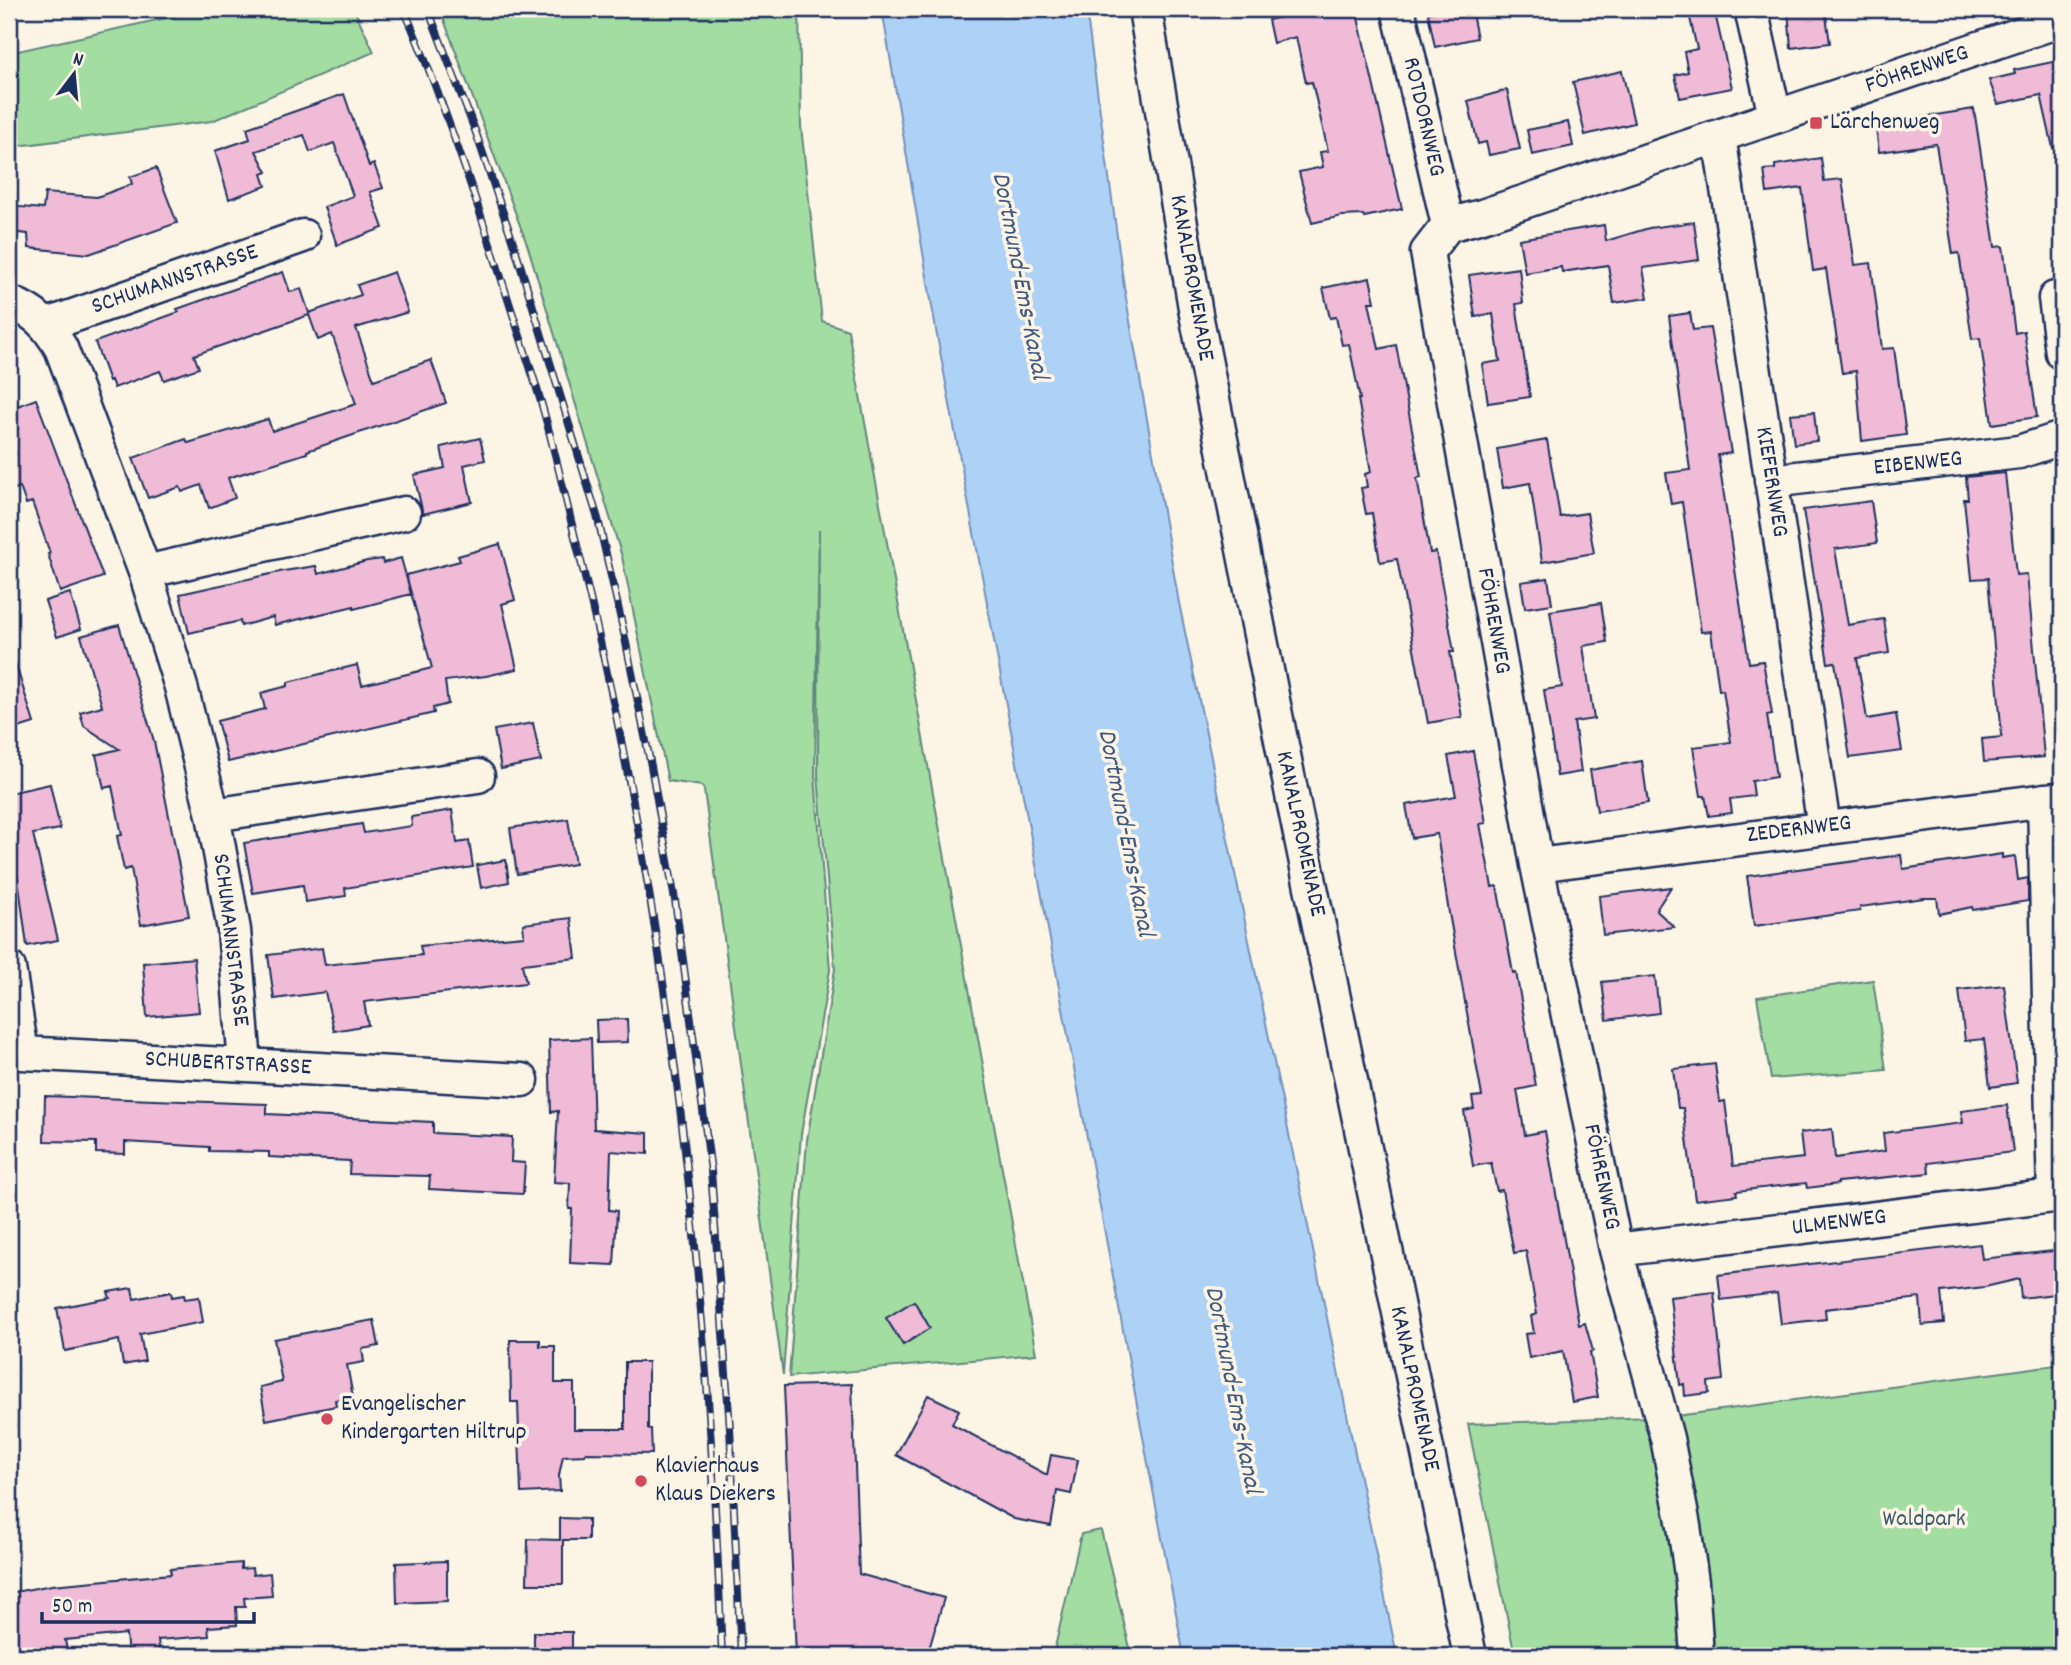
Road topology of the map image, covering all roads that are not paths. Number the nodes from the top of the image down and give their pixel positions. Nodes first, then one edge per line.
1 (1145, 9) edge
2 (1398, 9) edge
3 (1751, 9) edge
4 (2062, 20) edge
5 (1776, 116) junction
6 (1719, 136) junction
7 (1448, 225) junction
8 (303, 236) dead end
9 (2062, 297) edge
10 (9, 302) edge
11 (47, 325) junction
12 (2062, 353) edge
13 (2062, 438) edge
14 (1771, 481) junction
15 (404, 513) dead end
16 (145, 572) junction
17 (478, 776) dead end
18 (2053, 799) edge
19 (213, 815) junction
20 (1824, 827) junction
21 (1537, 865) junction
22 (9, 968) edge
23 (245, 1065) junction
24 (522, 1080) dead end
25 (2058, 1196) edge
26 (1616, 1251) junction
27 (1470, 1656) edge
28 (1697, 1656) edge

1 - 27 street, KANALPROMENADE
2 - 7 street, ROTDORNWEG
3 - 5 street
4 - 5 street, FÖHRENWEG
5 - 6 street, FÖHRENWEG
6 - 7 street, FÖHRENWEG
6 - 14 street, KIEFERNWEG
7 - 21 street, FÖHRENWEG
8 - 11 street, SCHUMANNSTRASSE
9 - 12 street
10 - 11 street, SCHUMANNSTRASSE
11 - 16 street, SCHUMANNSTRASSE
13 - 14 street, EIBENWEG
14 - 20 street, KIEFERNWEG
15 - 16 street
16 - 19 street, SCHUMANNSTRASSE
17 - 19 street
18 - 20 street, ZEDERNWEG
18 - 25 street
19 - 23 street, SCHUMANNSTRASSE
20 - 21 street, ZEDERNWEG
21 - 26 street, FÖHRENWEG
22 - 23 street, SCHUBERTSTRASSE
23 - 24 street, SCHUBERTSTRASSE
25 - 26 street, ULMENWEG
26 - 28 street, FÖHRENWEG

